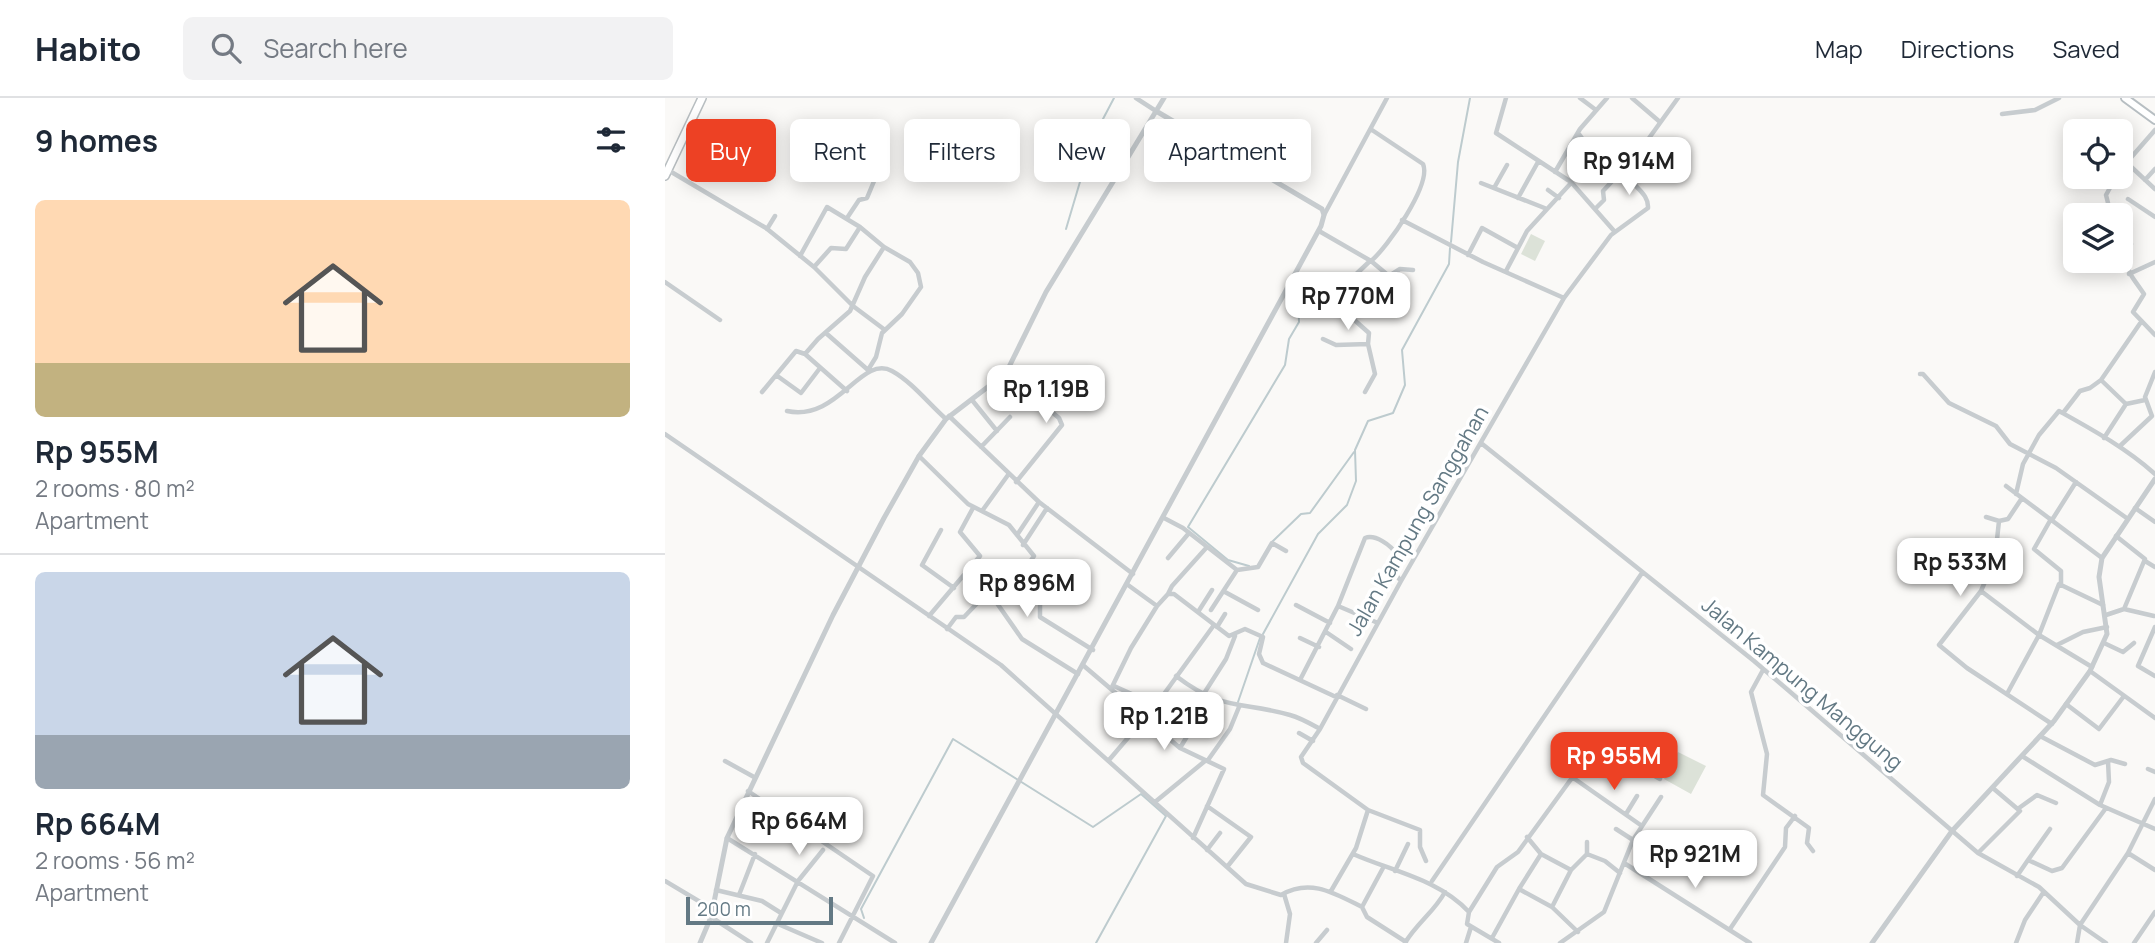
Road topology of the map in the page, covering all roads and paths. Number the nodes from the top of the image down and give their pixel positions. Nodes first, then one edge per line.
1 (702, 98) edge
2 (1136, 98) edge
3 (1164, 98) edge
4 (1387, 98) edge
5 (1506, 98) edge
6 (1580, 98) edge
7 (1607, 98) edge
8 (1632, 98) edge
9 (1677, 98) edge
10 (2059, 98) edge
11 (2125, 98) edge
12 (2051, 100) edge
13 (1595, 110) junction
14 (1156, 111) junction
15 (2002, 114) dead end
16 (1169, 119) edge
17 (2155, 120) edge
18 (1660, 122) junction
19 (1372, 130) junction
20 (2155, 131) edge
21 (1577, 133) junction
22 (2133, 155) edge
23 (1538, 162) junction
24 (1507, 165) dead end
25 (2133, 169) edge
26 (2155, 169) edge
27 (1555, 172) junction
28 (666, 173) edge
29 (1618, 175) junction
30 (1626, 175) junction
31 (2145, 180) junction
32 (874, 182) edge
33 (1275, 182) edge
34 (1481, 183) dead end
35 (1571, 183) junction
36 (1495, 188) junction
37 (2155, 189) edge
38 (1548, 190) dead end
39 (1518, 198) junction
40 (1559, 198) junction
41 (2129, 199) dead end
42 (1547, 209) junction
43 (1595, 209) junction
44 (1324, 215) junction
45 (775, 216) dead end
46 (2155, 217) edge
47 (847, 218) junction
48 (1401, 220) junction
49 (860, 227) junction
50 (767, 229) junction
51 (1319, 231) junction
52 (1615, 232) junction
53 (884, 247) junction
54 (1518, 248) junction
55 (1468, 255) junction
56 (800, 256) junction
57 (1371, 261) junction
58 (2155, 262) edge
59 (814, 267) junction
60 (1413, 270) dead end
61 (1506, 271) junction
62 (1296, 274) junction
63 (2129, 274) joint
64 (1391, 276) junction
65 (665, 282) edge
66 (1390, 286) dead end
67 (1564, 298) junction
68 (1333, 303) junction
69 (853, 306) junction
70 (1328, 313) dead end
71 (720, 320) dead end
72 (2141, 322) junction
73 (885, 330) junction
74 (827, 334) junction
75 (2155, 335) edge
76 (1323, 338) dead end
77 (1368, 344) junction
78 (805, 354) junction
79 (820, 368) junction
80 (868, 370) junction
81 (2155, 372) edge
82 (1006, 373) junction
83 (1920, 374) dead end
84 (776, 375) junction
85 (2101, 380) junction
86 (847, 391) junction
87 (1365, 391) dead end
88 (762, 392) dead end
89 (972, 400) junction
90 (2145, 400) junction
91 (2126, 404) junction
92 (787, 411) dead end
93 (2063, 413) junction
94 (1010, 417) dead end
95 (948, 418) junction
96 (997, 431) junction
97 (665, 434) edge
98 (2104, 438) junction
99 (1481, 443) junction
100 (2121, 445) junction
101 (981, 447) junction
102 (2028, 455) junction
103 (919, 456) junction
104 (2155, 474) edge
105 (1008, 475) junction
106 (2155, 479) edge
107 (1016, 482) junction
108 (2076, 482) junction
109 (2006, 486) dead end
110 (2152, 490) edge
111 (2016, 494) junction
112 (2022, 498) junction
113 (1039, 502) junction
114 (973, 508) junction
115 (1047, 508) junction
116 (2135, 508) junction
117 (982, 511) junction
118 (1164, 517) junction
119 (1986, 517) dead end
120 (2127, 519) junction
121 (2051, 520) junction
122 (1999, 521) junction
123 (2155, 522) edge
124 (941, 530) dead end
125 (1189, 533) junction
126 (1017, 535) junction
127 (2116, 536) junction
128 (1023, 545) junction
129 (1207, 547) junction
130 (1286, 551) dead end
131 (1168, 558) dead end
132 (2102, 558) junction
133 (2145, 561) junction
134 (858, 566) junction
135 (2155, 567) edge
136 (1237, 570) junction
137 (1642, 572) junction
138 (1133, 574) junction
139 (963, 577) junction
140 (1401, 581) junction
141 (2061, 583) junction
142 (1128, 585) junction
143 (954, 588) junction
144 (1212, 590) dead end
145 (1981, 591) junction
146 (1225, 592) junction
147 (987, 593) junction
148 (1168, 594) junction
149 (1296, 605) dead end
150 (2104, 605) junction
151 (1157, 606) junction
152 (1338, 606) junction
153 (2124, 608) junction
154 (1211, 610) dead end
155 (1258, 610) dead end
156 (1198, 612) junction
157 (1225, 614) dead end
158 (2106, 615) junction
159 (2155, 615) edge
160 (929, 616) junction
161 (1378, 622) junction
162 (1330, 624) junction
163 (1215, 626) junction
164 (2107, 627) junction
165 (2155, 628) edge
166 (947, 629) junction
167 (1326, 632) junction
168 (2039, 635) junction
169 (1235, 636) junction
170 (1300, 638) dead end
171 (2104, 643) junction
172 (2134, 643) dead end
173 (2057, 645) junction
174 (1319, 647) junction
175 (1093, 649) junction
176 (1351, 649) dead end
177 (1084, 666) junction
178 (2091, 669) junction
179 (1763, 670) junction
180 (1079, 675) junction
181 (1177, 676) junction
182 (2155, 676) edge
183 (1301, 678) junction
184 (1113, 687) junction
185 (2008, 692) junction
186 (1203, 695) junction
187 (1337, 696) junction
188 (2124, 696) junction
189 (1209, 698) junction
190 (2067, 704) junction
191 (1156, 705) junction
192 (1239, 707) junction
193 (1366, 709) dead end
194 (1057, 716) junction
195 (1144, 718) junction
196 (2155, 718) edge
197 (2052, 724) junction
198 (1320, 729) junction
199 (1299, 733) dead end
200 (2040, 736) junction
201 (1313, 741) junction
202 (1180, 748) junction
203 (2022, 756) junction
204 (1109, 760) junction
205 (1205, 760) junction
206 (725, 761) dead end
207 (2108, 761) junction
208 (2125, 764) dead end
209 (2148, 769) dead end
210 (2155, 772) edge
211 (754, 777) junction
212 (1572, 777) junction
213 (1660, 779) dead end
214 (1994, 789) junction
215 (748, 791) junction
216 (1637, 796) dead end
217 (1661, 797) dead end
218 (2155, 799) edge
219 (1155, 802) junction
220 (2056, 803) dead end
221 (2100, 805) junction
222 (1207, 806) junction
223 (2106, 807) junction
224 (2019, 808) junction
225 (1368, 810) junction
226 (1626, 814) junction
227 (1795, 816) junction
228 (2143, 822) junction
229 (1642, 826) junction
230 (1616, 829) dead end
231 (2050, 829) dead end
232 (2155, 829) edge
233 (1952, 831) junction
234 (1220, 833) dead end
235 (1527, 837) junction
236 (727, 838) junction
237 (1193, 838) junction
238 (1633, 840) junction
239 (1587, 842) dead end
240 (1408, 844) dead end
241 (823, 850) dead end
242 (1207, 850) junction
243 (1813, 851) dead end
244 (1977, 853) junction
245 (2128, 853) junction
246 (755, 854) junction
247 (1353, 854) junction
248 (1541, 854) junction
249 (1587, 854) junction
250 (2028, 860) junction
251 (1426, 862) dead end
252 (1624, 863) junction
253 (1227, 867) junction
254 (1383, 867) junction
255 (1571, 870) junction
256 (2155, 870) edge
257 (1395, 871) junction
258 (1620, 873) junction
259 (2017, 876) junction
260 (798, 881) junction
261 (1432, 881) junction
262 (666, 883) edge
263 (1519, 889) junction
264 (716, 890) junction
265 (1331, 891) junction
266 (1445, 892) junction
267 (2043, 893) junction
268 (1284, 894) junction
269 (739, 895) junction
270 (1362, 907) junction
271 (1552, 907) junction
272 (712, 909) junction
273 (1469, 912) junction
274 (2155, 912) edge
275 (781, 913) junction
276 (854, 915) junction
277 (711, 917) junction
278 (778, 924) junction
279 (2080, 925) junction
280 (1470, 926) junction
281 (1730, 929) junction
282 (1327, 930) dead end
283 (1578, 932) junction
284 (1492, 939) junction
285 (1406, 942) edge
286 (700, 943) edge
287 (751, 943) edge
288 (767, 943) edge
289 (822, 943) edge
290 (839, 943) edge
291 (895, 943) edge
292 (931, 943) edge
293 (1286, 943) edge
294 (1316, 943) edge
295 (1466, 943) edge
296 (1499, 943) edge
297 (1560, 943) edge
298 (1750, 943) edge
299 (1873, 943) edge
300 (2016, 943) edge
301 (2077, 943) edge
302 (2106, 943) edge
303 (2134, 943) edge

1 - 28 main road
2 - 14 street
3 - 14 street
4 - 19 street
5 - 23 street
6 - 13 street
7 - 13 street
8 - 18 street
9 - 18 street
10 - 12 street
11 - 17 main road
12 - 15 street
13 - 21 street
14 - 16 street
14 - 82 street
18 - 30 street
19 - 44 street
19 - 48 street
20 - 22 street
21 - 27 street
21 - 29 street
23 - 27 street
23 - 39 street
24 - 36 street
25 - 31 street
26 - 31 street
27 - 35 street
28 - 50 street
29 - 30 street
29 - 43 street
30 - 52 street, Jalan Kampung Sanggahan
31 - 37 street
32 - 47 street
33 - 44 street
34 - 36 street
35 - 40 street
35 - 43 street
36 - 39 street
38 - 40 street
39 - 42 street
40 - 42 street
41 - 46 street
42 - 54 street
43 - 52 street
44 - 51 street
45 - 50 street
47 - 49 street
47 - 56 street
48 - 55 street
48 - 57 street
49 - 53 street
49 - 59 street
50 - 56 street
51 - 57 street
51 - 62 street
52 - 67 street, Jalan Kampung Sanggahan
53 - 69 street
53 - 73 street
54 - 55 street
54 - 61 street
55 - 61 street
56 - 59 street
57 - 64 street
57 - 68 street
58 - 63 street
59 - 69 street
60 - 64 street
61 - 67 street
62 - 68 street
62 - 118 street
63 - 72 street
64 - 66 street
65 - 71 street
67 - 99 street, Jalan Kampung Sanggahan
68 - 70 street
68 - 77 street
69 - 73 street
69 - 74 street
72 - 75 street
72 - 85 street
73 - 80 street
74 - 78 street
74 - 80 street
76 - 77 street
77 - 87 street
78 - 79 street
78 - 84 street
79 - 84 street
79 - 86 street
80 - 86 street
80 - 95 street
81 - 90 street
82 - 89 street
82 - 107 street
83 - 102 street
84 - 88 street
85 - 91 street
85 - 93 street
86 - 92 street
89 - 95 street
89 - 96 street
90 - 91 street
90 - 100 street
91 - 98 street
93 - 98 street
93 - 102 street
94 - 96 street
95 - 101 street
95 - 103 street
96 - 101 street
97 - 134 street
98 - 100 street
99 - 137 street, Jalan Kampung Manggung
99 - 140 street, Jalan Kampung Sanggahan
100 - 104 street
101 - 105 street
102 - 108 street
102 - 111 street
103 - 114 street
103 - 134 street
105 - 107 street
105 - 117 street
106 - 110 street
107 - 113 street
108 - 120 street
108 - 121 street
109 - 111 street
110 - 116 street
111 - 112 street
112 - 121 street
112 - 122 street
113 - 115 street
113 - 126 street
114 - 117 street
114 - 139 street
115 - 128 street
115 - 138 street
116 - 120 street
116 - 123 street
117 - 126 street
118 - 125 street
118 - 138 street
119 - 122 street
120 - 127 street
121 - 132 street
121 - 141 street
122 - 145 street
124 - 143 street
125 - 129 street
125 - 131 street
126 - 128 street
127 - 132 street
127 - 133 street
128 - 175 street
129 - 136 street
129 - 148 street
130 - 136 street
132 - 150 street
133 - 135 street
133 - 153 street
134 - 160 street
134 - 211 street
136 - 146 street
137 - 179 street, Jalan Kampung Manggung
137 - 261 street
138 - 142 street
139 - 143 street
139 - 147 street
140 - 152 street
140 - 161 street, Jalan Kampung Sanggahan
141 - 150 street
141 - 168 street
142 - 151 street
142 - 175 street
143 - 160 street
144 - 156 street
145 - 168 street
145 - 185 street
146 - 154 street
146 - 155 street
147 - 166 street
147 - 180 street
148 - 151 street
148 - 156 street
149 - 162 street
150 - 158 street
151 - 184 street
152 - 161 street
152 - 162 street
153 - 158 street
153 - 159 street
156 - 163 street
157 - 163 street
158 - 164 street
159 - 165 street
160 - 166 street
161 - 187 street, Jalan Kampung Sanggahan
162 - 167 street
163 - 169 street
163 - 181 street
164 - 171 street
164 - 173 street
165 - 182 street
166 - 194 street
167 - 174 street
167 - 176 street
168 - 173 street
168 - 185 street
169 - 183 street
169 - 186 street
170 - 174 street
171 - 172 street
171 - 178 street
173 - 178 street
174 - 183 street
175 - 177 street
177 - 180 street
177 - 184 street
178 - 188 street
178 - 190 street
179 - 227 street
179 - 233 street, Jalan Kampung Manggung
180 - 194 street
181 - 186 street
181 - 191 street
183 - 187 street
184 - 191 street
184 - 195 street
185 - 197 street
186 - 189 street
187 - 193 street
187 - 198 street, Jalan Kampung Sanggahan
188 - 190 street
188 - 196 street
189 - 192 street
189 - 202 street
190 - 197 street
191 - 195 street
192 - 198 street
192 - 205 street
194 - 204 street
194 - 292 street
195 - 202 street
195 - 204 street
197 - 200 street
198 - 201 street, Jalan Kampung Sanggahan
199 - 201 street
200 - 203 street
200 - 207 street
201 - 225 street, Jalan Kampung Sanggahan
202 - 205 street
203 - 214 street
203 - 221 street
204 - 219 street
205 - 219 street
205 - 222 street
206 - 211 street
207 - 208 street
207 - 221 street
209 - 210 street
211 - 215 street
212 - 213 street
212 - 226 street
212 - 235 street
214 - 224 street
214 - 233 street
215 - 236 street
215 - 276 street
216 - 226 street
217 - 229 street
218 - 228 street
219 - 237 street
220 - 224 street
221 - 223 street
222 - 237 street
222 - 253 street
223 - 228 street
223 - 250 street
224 - 244 street
225 - 247 street
225 - 251 street
226 - 229 street
227 - 243 street
227 - 281 street
228 - 232 street
228 - 245 street
229 - 238 street
230 - 238 street
231 - 250 street
233 - 244 street, Jalan Kampung Manggung
233 - 299 street
234 - 242 street
235 - 248 street
235 - 273 street
236 - 246 street
236 - 264 street
237 - 242 street
238 - 252 street
239 - 249 street
240 - 257 street
241 - 260 street
242 - 253 street
244 - 259 street, Jalan Kampung Manggung
245 - 256 street
245 - 279 street
246 - 260 street
246 - 269 street
247 - 254 street
247 - 265 street
248 - 255 street
248 - 263 street
249 - 255 street
249 - 258 street
250 - 259 street
252 - 258 street
252 - 281 street
253 - 268 street
254 - 257 street
254 - 270 street
255 - 271 street
257 - 261 street
258 - 283 street
259 - 267 street, Jalan Kampung Manggung
260 - 275 street
260 - 276 street
261 - 266 street
262 - 272 street
263 - 271 street
263 - 284 street
264 - 269 street
264 - 272 street
265 - 268 street
265 - 270 street
266 - 273 street
266 - 285 street
267 - 279 street, Jalan Kampung Manggung
267 - 300 street
268 - 293 street
269 - 275 street
270 - 285 street
271 - 283 street
272 - 277 street
273 - 280 street
274 - 303 street
275 - 278 street
276 - 290 street
276 - 291 street
277 - 286 street
277 - 287 street
278 - 288 street
278 - 289 street
279 - 301 street
279 - 302 street, Jalan Kampung Manggung
280 - 284 street
280 - 295 street
281 - 298 street
282 - 294 street
283 - 297 street
284 - 296 street

